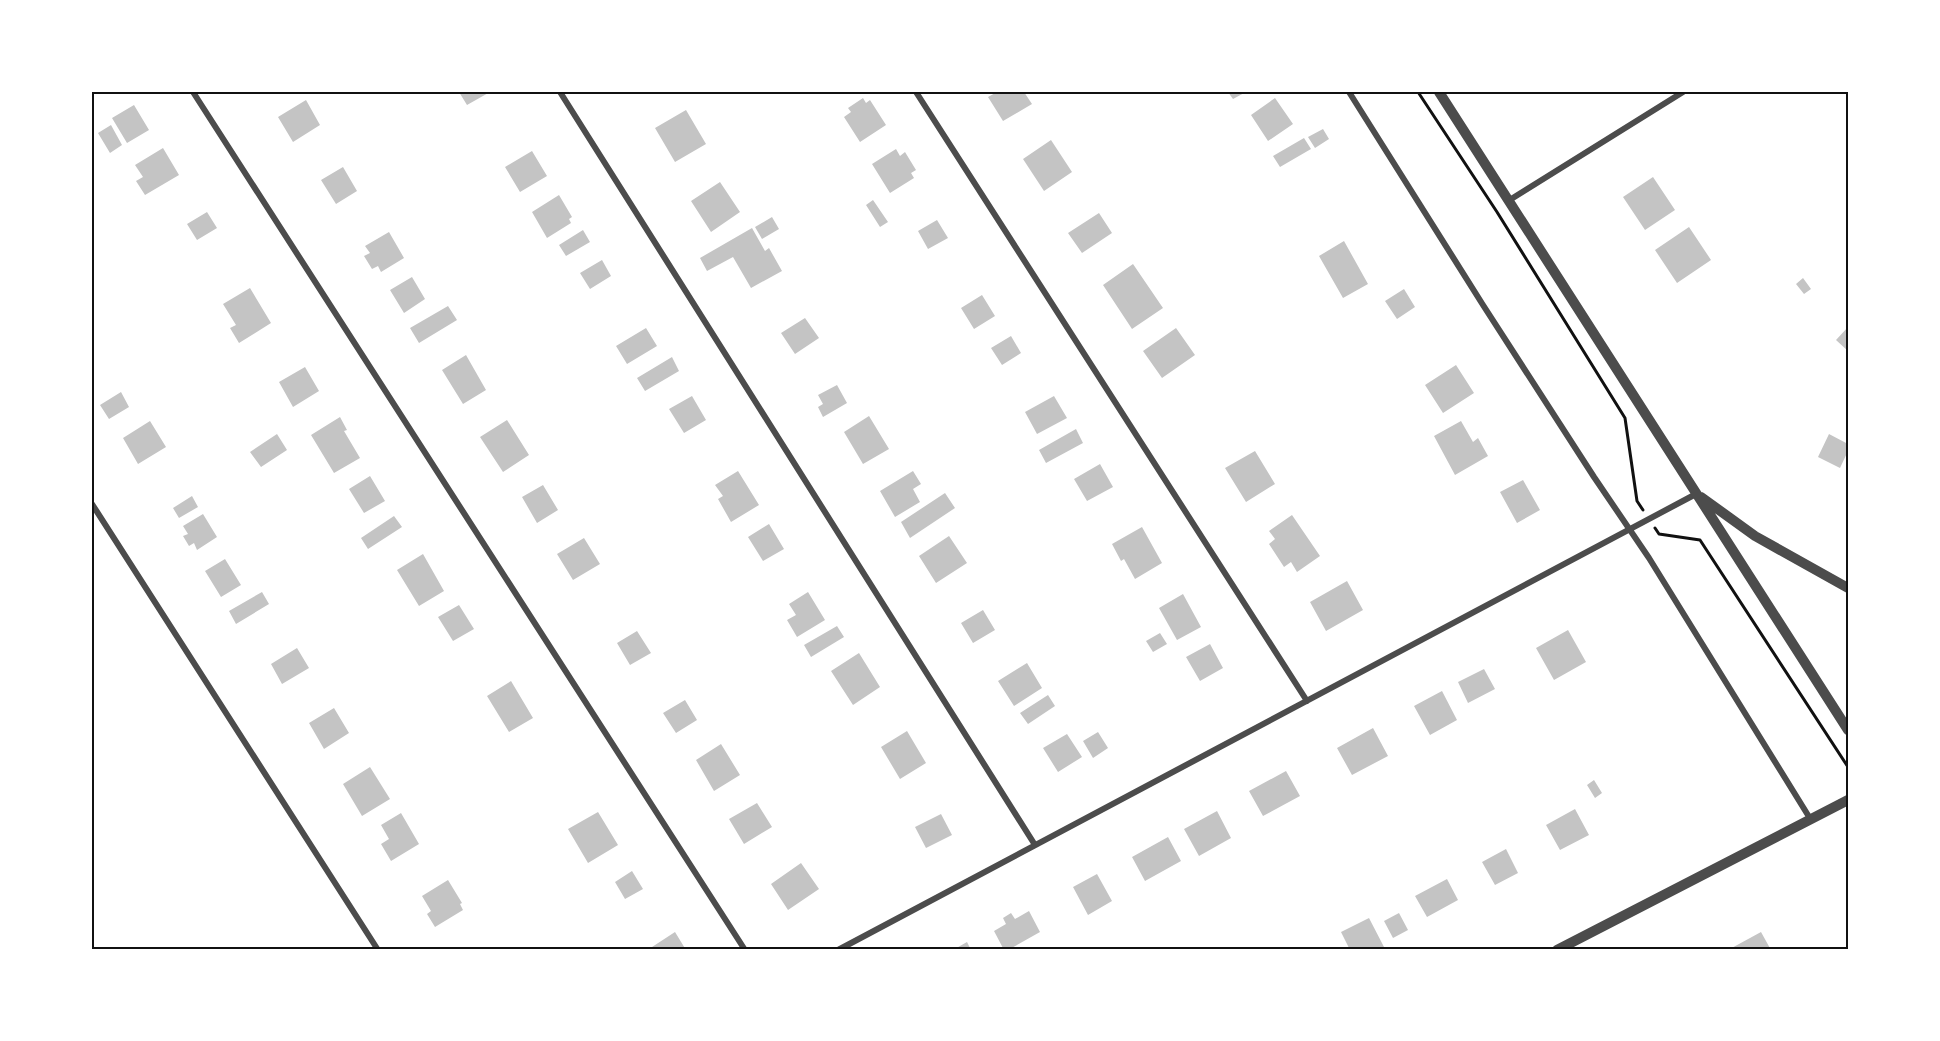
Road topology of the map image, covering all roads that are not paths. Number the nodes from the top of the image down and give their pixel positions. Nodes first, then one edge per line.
1 (193, 92) edge
2 (560, 92) edge
3 (915, 92) edge
4 (1349, 92) edge
5 (1438, 92) edge
6 (1683, 92) edge
7 (1508, 201) junction
8 (1696, 494) junction
9 (92, 504) edge
10 (1630, 529) junction
11 (1848, 588) edge
12 (1307, 700) junction
13 (1848, 730) edge
14 (1848, 800) edge
15 (1811, 820) junction
16 (1035, 845) junction
17 (378, 950) edge
18 (745, 950) edge
19 (838, 950) edge
20 (1557, 950) edge

1 - 18 street
2 - 16 street
3 - 12 street
4 - 10 street
5 - 7 street
6 - 7 street
7 - 8 street
8 - 10 street
8 - 11 street
8 - 13 street
9 - 17 street
10 - 12 street
10 - 15 street
12 - 16 street
14 - 15 street
15 - 20 street
16 - 19 street

